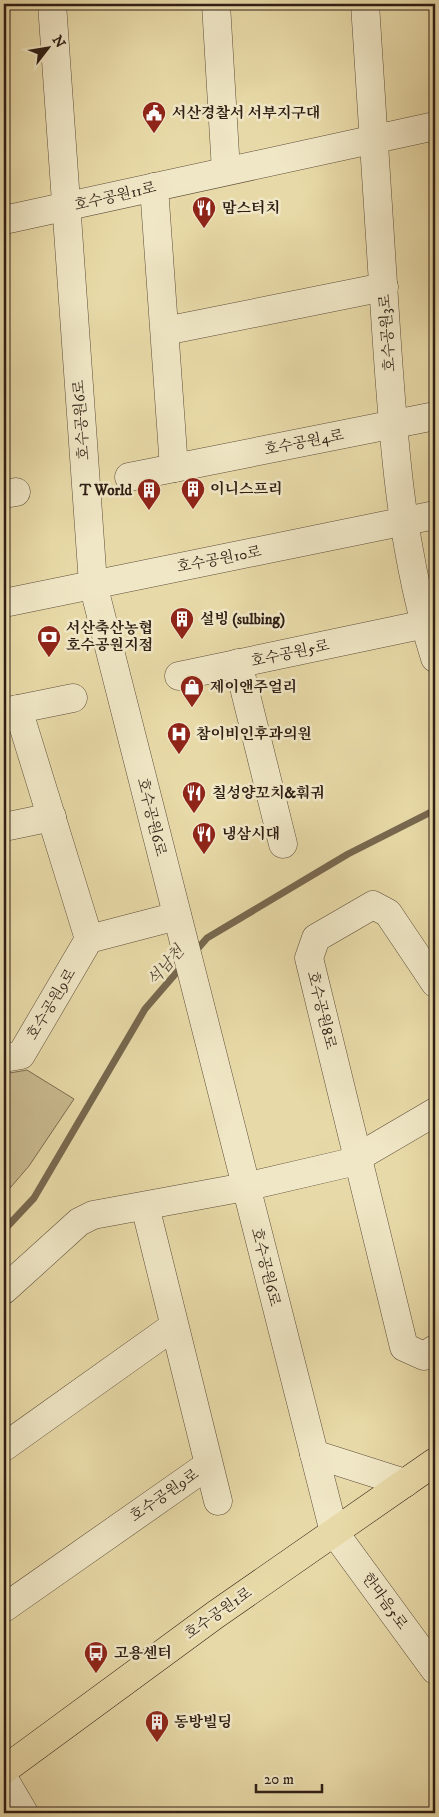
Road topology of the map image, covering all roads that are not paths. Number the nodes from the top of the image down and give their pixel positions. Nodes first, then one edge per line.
1 (52, 4) edge
2 (216, 4) edge
3 (365, 4) edge
4 (435, 126) edge
5 (373, 139) junction
6 (226, 172) junction
7 (154, 187) junction
8 (66, 207) junction
9 (4, 220) edge
10 (384, 286) junction
11 (165, 331) junction
12 (435, 416) edge
13 (392, 425) junction
14 (174, 468) junction
15 (129, 477) dead end
16 (435, 515) edge
17 (404, 522) junction
18 (93, 584) junction
19 (4, 602) edge
20 (430, 623) edge
21 (435, 658) edge
22 (238, 663) junction
23 (179, 676) dead end
24 (73, 698) dead end
25 (11, 710) edge
26 (52, 817) junction
27 (4, 828) edge
28 (283, 844) dead end
29 (177, 916) junction
30 (89, 939) junction
31 (435, 983) edge
32 (4, 1058) edge
33 (435, 1112) edge
34 (358, 1157) junction
35 (245, 1187) junction
36 (145, 1206) junction
37 (4, 1290) edge
38 (174, 1326) junction
39 (435, 1348) edge
40 (4, 1447) edge
41 (314, 1454) junction
42 (435, 1462) edge
43 (208, 1465) junction
44 (405, 1482) junction
45 (218, 1501) dead end
46 (334, 1532) junction
47 (4, 1608) edge
48 (435, 1670) edge
49 (4, 1770) edge
50 (4, 1779) edge
51 (24, 1813) edge

1 - 8 street, 호수공원6로
2 - 6 street
3 - 5 street, 호수공원3로
4 - 5 street, 호수공원11로
5 - 6 street, 호수공원11로
5 - 10 street, 호수공원3로
6 - 7 street, 호수공원11로
7 - 8 street, 호수공원11로
7 - 11 street
8 - 9 street, 호수공원11로
8 - 18 street, 호수공원6로
10 - 11 street
10 - 13 street, 호수공원3로
11 - 14 street
12 - 13 street, 호수공원4로
13 - 14 street, 호수공원4로
13 - 17 street, 호수공원3로
14 - 15 street, 호수공원4로
16 - 17 street, 호수공원10로
17 - 18 street, 호수공원10로
17 - 20 street, 호수공원3로
18 - 19 street, 호수공원10로
18 - 29 street, 호수공원6로
20 - 21 street, 호수공원3로
20 - 22 street, 호수공원5로
22 - 23 street
22 - 28 street, 호수공원5로
24 - 25 street
25 - 26 street
26 - 27 street
26 - 30 street
29 - 30 street
29 - 35 street, 호수공원6로
30 - 32 street, 호수공원9로
31 - 34 street, 호수공원8로
33 - 34 street
34 - 35 street
34 - 39 street, 호수공원8로
35 - 36 street
35 - 41 street, 호수공원6로
36 - 37 street
36 - 38 street, 호수공원9로
38 - 40 street
38 - 43 street, 호수공원9로
41 - 44 street
41 - 46 street, 호수공원6로
42 - 44 main road, 호수공원1로
43 - 45 street
43 - 47 street, 호수공원9로
44 - 46 main road, 호수공원1로
46 - 48 street, 한마음5로
46 - 49 main road, 호수공원1로
50 - 51 street

